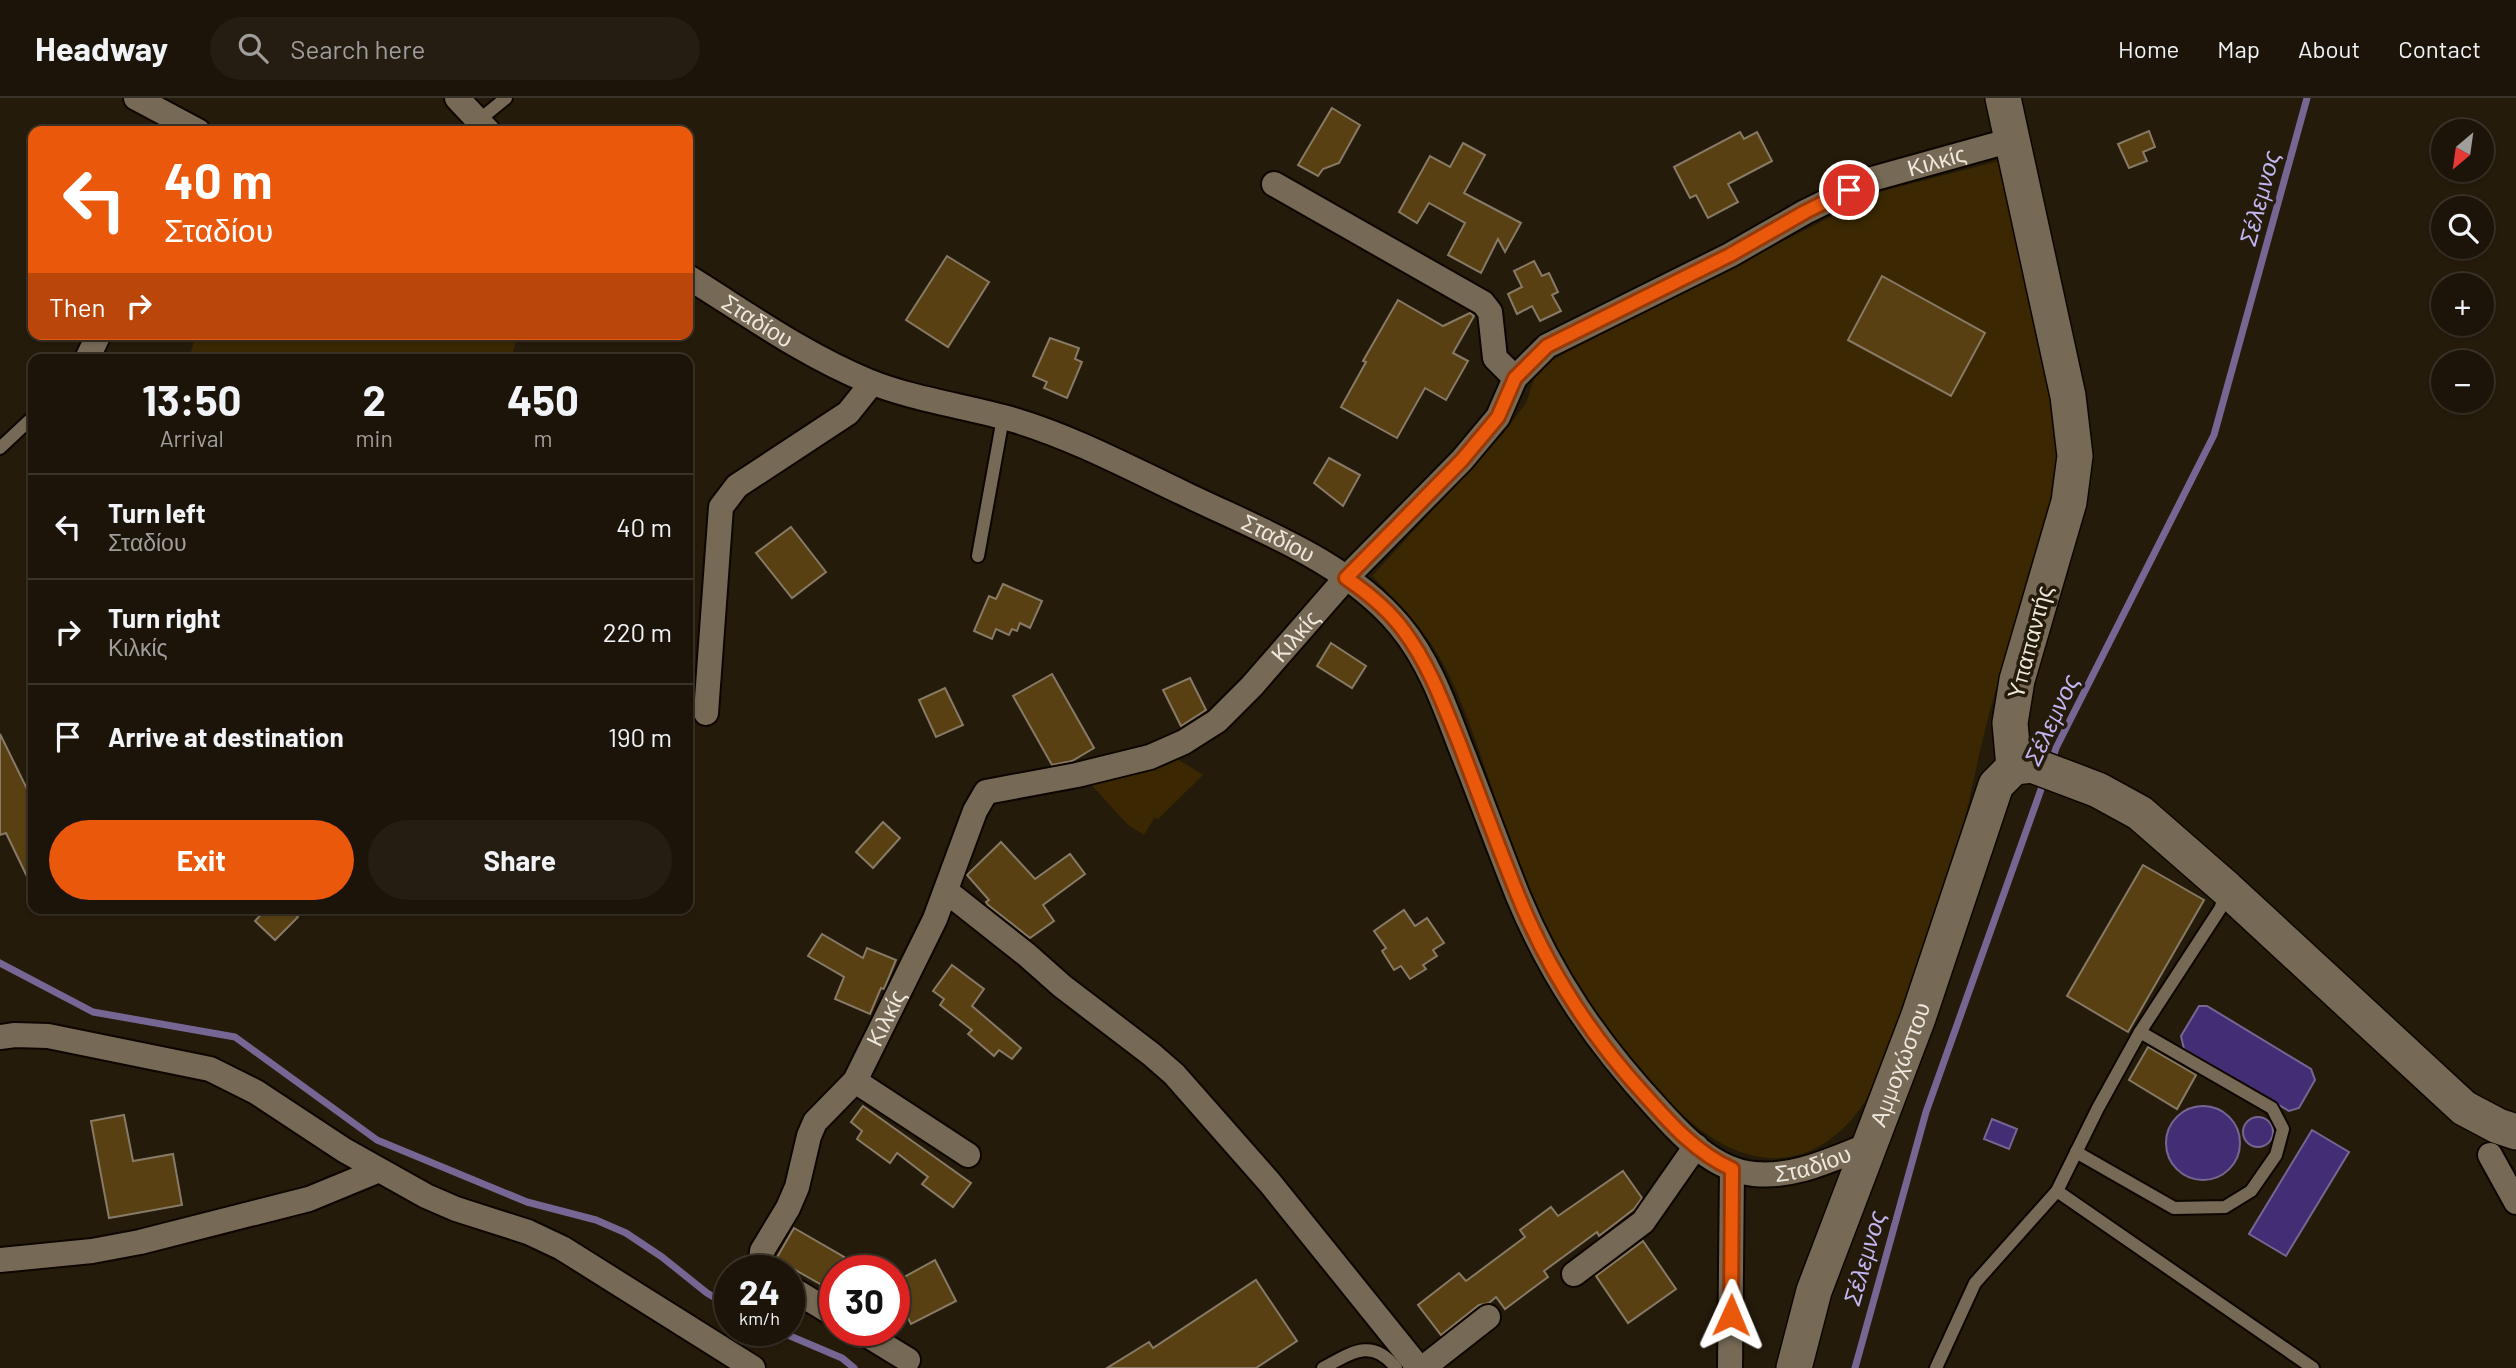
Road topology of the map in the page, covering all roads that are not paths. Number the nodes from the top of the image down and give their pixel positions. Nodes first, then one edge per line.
1 (136, 98) edge
2 (457, 98) edge
3 (506, 98) edge
4 (2003, 98) edge
5 (189, 126) edge
6 (483, 126) edge
7 (2012, 140) junction
8 (1274, 184) dead end
9 (693, 280) edge
10 (1515, 378) junction
11 (872, 383) junction
12 (1003, 418) junction
13 (28, 422) edge
14 (0, 448) edge
15 (978, 556) dead end
16 (1346, 578) junction
17 (706, 713) dead end
18 (2023, 766) junction
19 (2227, 889) junction
20 (946, 891) junction
21 (2140, 1032) junction
22 (0, 1037) edge
23 (2419, 1066) junction
24 (855, 1081) junction
25 (2516, 1108) edge
26 (2516, 1132) edge
27 (1869, 1145) junction
28 (1696, 1146) junction
29 (2076, 1152) junction
30 (968, 1155) dead end
31 (2490, 1155) dead end
32 (1732, 1169) junction
33 (377, 1171) junction
34 (2057, 1191) junction
35 (2516, 1202) edge
36 (762, 1255) edge
37 (0, 1260) edge
38 (1574, 1274) dead end
39 (1488, 1317) dead end
40 (885, 1346) edge
41 (908, 1360) dead end
42 (753, 1368) edge
43 (1323, 1368) edge
44 (1396, 1368) edge
45 (1421, 1368) edge
46 (1730, 1368) edge
47 (1794, 1368) edge
48 (1936, 1368) edge
49 (2313, 1368) edge

1 - 5 street
2 - 6 street
3 - 6 lane
4 - 7 street, Υπαπαντής
7 - 10 street, Κιλκίς
7 - 18 street, Υπαπαντής
8 - 10 street
9 - 11 street, Σταδίου
10 - 16 street, Κιλκίς
11 - 12 street, Σταδίου
11 - 17 street
12 - 15 lane
12 - 16 street, Σταδίου
13 - 14 lane
16 - 20 street, Κιλκίς
16 - 28 street, Σταδίου
18 - 19 street
18 - 27 street, Αμμοχώστου
19 - 21 lane
19 - 23 street
20 - 24 street, Κιλκίς
20 - 45 street
21 - 29 lane
21 - 29 lane
22 - 33 street
23 - 25 street
23 - 26 street
24 - 30 street
24 - 36 street, Κιλκίς
27 - 32 street, Σταδίου
27 - 47 street, Αμμοχώστου
28 - 32 street, Σταδίου
28 - 38 street
29 - 34 lane
31 - 35 street
32 - 46 street
33 - 37 street
33 - 42 street
34 - 48 lane
34 - 49 lane
39 - 45 street
40 - 41 street
43 - 44 lane

